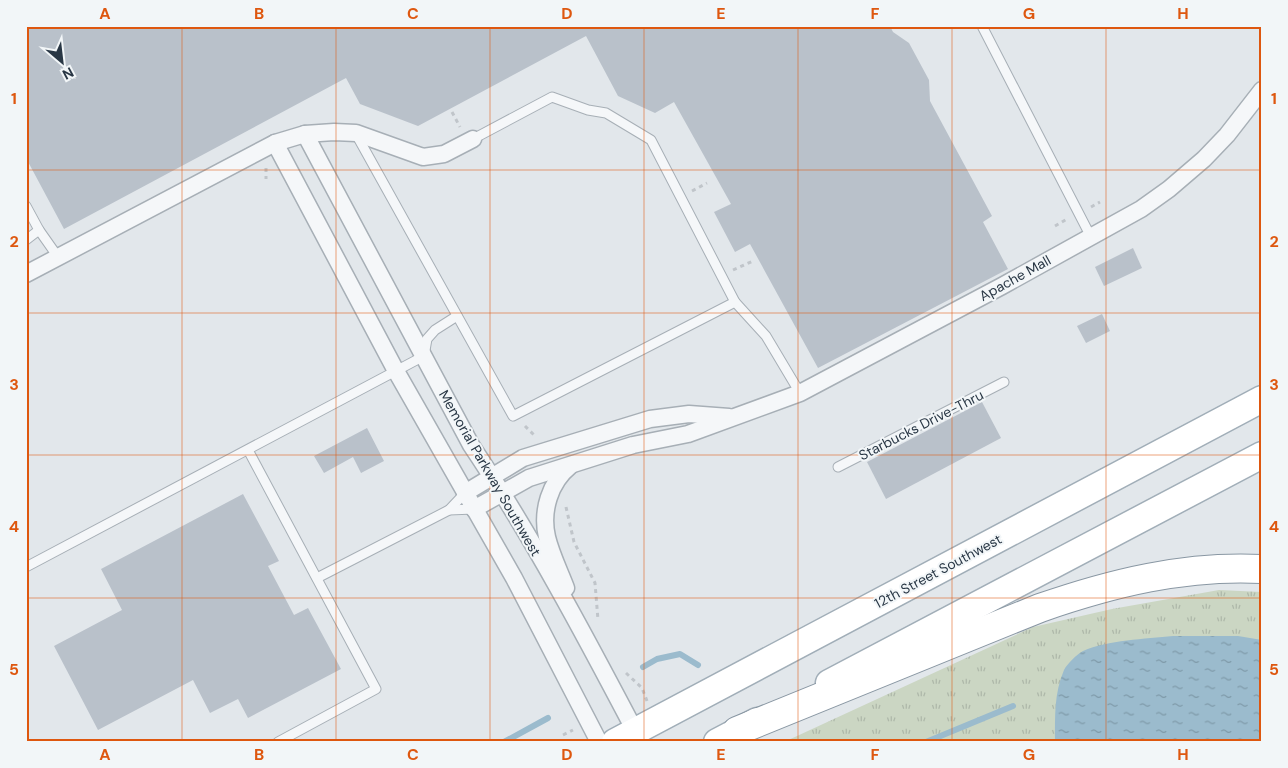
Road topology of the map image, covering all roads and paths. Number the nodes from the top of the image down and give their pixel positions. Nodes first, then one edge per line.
1 (982, 26) edge
2 (1262, 90) edge
3 (356, 133) junction
4 (305, 134) junction
5 (473, 139) joint
6 (275, 143) junction
7 (26, 206) edge
8 (40, 230) junction
9 (1091, 236) junction
10 (26, 240) edge
11 (58, 257) junction
12 (753, 262) dead end
13 (26, 274) edge
14 (721, 274) junction
15 (735, 302) junction
16 (458, 316) junction
17 (424, 356) junction
18 (396, 371) junction
19 (1004, 382) dead end
20 (800, 393) junction
21 (1262, 399) edge
22 (513, 416) junction
23 (734, 418) junction
24 (248, 450) junction
25 (546, 450) junction
26 (1262, 455) edge
27 (575, 463) junction
28 (838, 468) dead end
29 (492, 477) junction
30 (558, 478) junction
31 (465, 493) junction
32 (502, 494) junction
33 (474, 509) junction
34 (448, 510) junction
35 (26, 567) edge
36 (1262, 569) edge
37 (317, 578) junction
38 (590, 629) junction
39 (624, 671) dead end
40 (642, 688) dead end
41 (625, 736) edge
42 (727, 736) edge
43 (278, 742) edge
44 (599, 742) edge

1 - 9 lane
2 - 9 street, Apache Mall
3 - 4 street
3 - 5 street
3 - 16 lane
4 - 6 street
4 - 17 street, Memorial Parkway Southwest
5 - 14 lane
6 - 11 street
6 - 18 street
7 - 8 lane
8 - 10 lane
8 - 11 lane
9 - 20 street, Apache Mall
11 - 13 street
12 - 14 path
14 - 15 lane
15 - 20 lane
15 - 22 lane
16 - 17 lane
16 - 22 lane
17 - 18 lane
17 - 29 street, Memorial Parkway Southwest
18 - 24 lane
18 - 31 street
19 - 28 lane, Starbucks Drive-Thru
20 - 23 street, Apache Mall
21 - 41 main road, 12th Street Southwest
22 - 25 path
23 - 25 street
23 - 27 street, Apache Mall
24 - 35 lane
24 - 37 lane
25 - 29 street
26 - 42 main road
27 - 30 street
27 - 32 street, Apache Mall
29 - 31 street
29 - 32 street, Memorial Parkway Southwest
30 - 38 path
30 - 38 street
31 - 33 street
31 - 34 lane
32 - 33 street, Apache Mall
32 - 38 street, Memorial Parkway Southwest
33 - 34 lane
33 - 44 street
34 - 37 lane
36 - 42 highway
37 - 43 lane
38 - 41 street, Memorial Parkway Southwest
39 - 40 path

